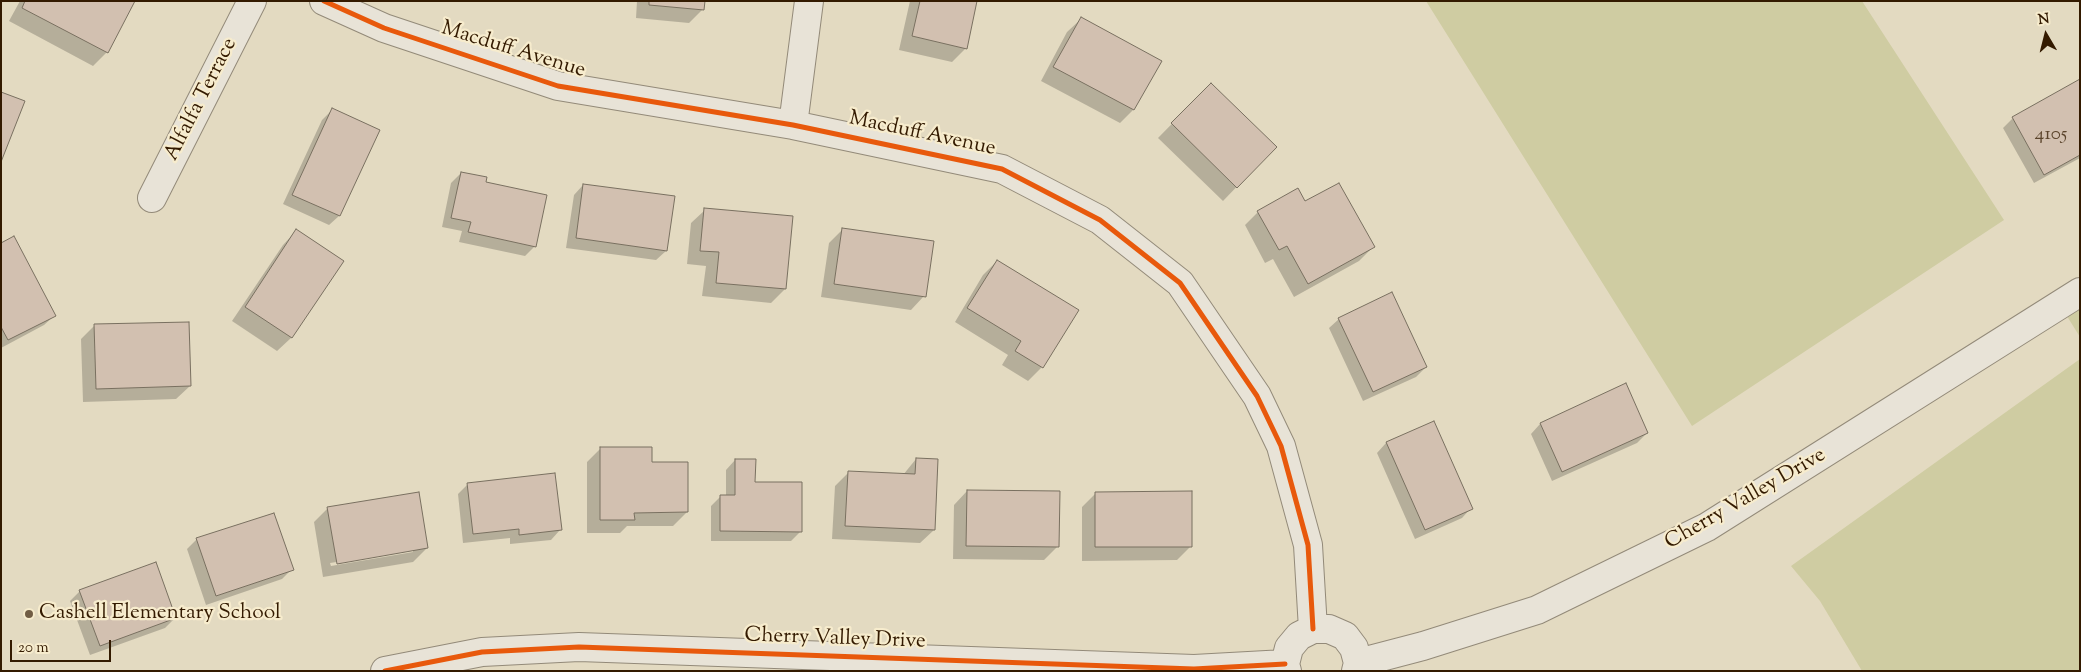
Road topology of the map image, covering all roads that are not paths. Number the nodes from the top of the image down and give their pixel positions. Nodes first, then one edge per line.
1 (252, 1) edge
2 (324, 1) edge
3 (810, 1) edge
4 (793, 125) junction
5 (152, 198) dead end
6 (2080, 292) edge
7 (1313, 629) junction
8 (1286, 667) edge
9 (1357, 667) edge
10 (385, 671) edge

1 - 5 street, Alfalfa Terrace
2 - 4 street, Macduff Avenue
3 - 4 street
4 - 7 street, Macduff Avenue
6 - 9 street, Cherry Valley Drive
7 - 8 street
7 - 9 street
8 - 10 street, Cherry Valley Drive

